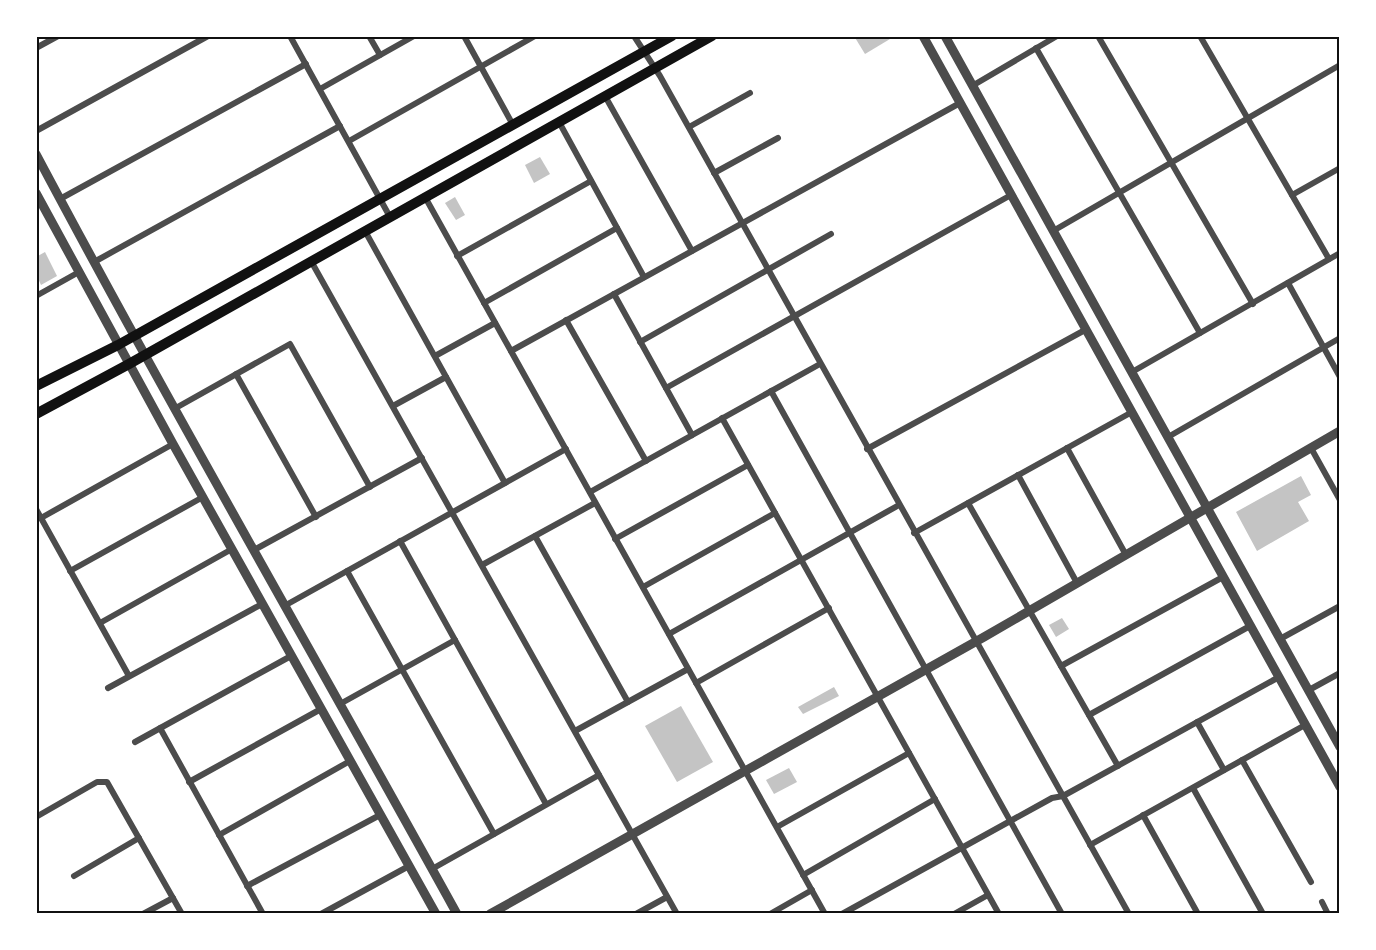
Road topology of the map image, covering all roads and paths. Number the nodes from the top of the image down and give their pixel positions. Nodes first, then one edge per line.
1 (58, 36) edge
2 (208, 36) edge
3 (290, 36) edge
4 (369, 36) edge
5 (414, 36) edge
6 (464, 36) edge
7 (535, 36) edge
8 (634, 36) edge
9 (672, 36) edge
10 (712, 36) edge
11 (922, 36) edge
12 (945, 36) edge
13 (1057, 36) edge
14 (1098, 36) edge
15 (1201, 36) edge
16 (36, 48) edge
17 (1036, 48) junction
18 (644, 52) junction
19 (380, 55) junction
20 (306, 64) junction
21 (1340, 65) edge
22 (481, 67) junction
23 (655, 67) junction
24 (972, 86) junction
25 (320, 89) junction
26 (750, 93) dead end
27 (605, 96) junction
28 (960, 103) junction
29 (1248, 118) junction
30 (559, 122) junction
31 (513, 125) junction
32 (340, 126) junction
33 (689, 127) junction
34 (36, 131) edge
35 (778, 138) dead end
36 (349, 141) junction
37 (36, 154) edge
38 (1171, 163) junction
39 (1340, 168) edge
40 (714, 173) junction
41 (591, 181) junction
42 (36, 193) edge
43 (1119, 193) junction
44 (1011, 195) junction
45 (1292, 195) junction
46 (425, 197) junction
47 (60, 199) junction
48 (380, 199) junction
49 (39, 208) edge
50 (390, 217) junction
51 (742, 223) junction
52 (617, 228) junction
53 (365, 231) junction
54 (1053, 231) junction
55 (831, 234) dead end
56 (692, 251) junction
57 (1340, 254) edge
58 (458, 256) junction
59 (1329, 260) junction
60 (311, 261) junction
61 (94, 262) junction
62 (768, 270) junction
63 (79, 272) junction
64 (644, 277) junction
65 (1288, 283) junction
66 (614, 294) junction
67 (36, 296) edge
68 (484, 303) junction
69 (1253, 303) junction
70 (794, 317) junction
71 (566, 320) junction
72 (495, 323) junction
73 (1085, 330) junction
74 (1200, 333) junction
75 (134, 337) junction
76 (1340, 338) edge
77 (640, 342) junction
78 (118, 345) junction
79 (1324, 347) junction
80 (511, 351) junction
81 (144, 355) junction
82 (435, 356) junction
83 (129, 364) junction
84 (820, 364) junction
85 (1132, 372) junction
86 (236, 374) junction
87 (446, 377) junction
88 (1340, 377) edge
89 (36, 386) edge
90 (666, 388) junction
91 (771, 391) junction
92 (393, 406) junction
93 (174, 409) junction
94 (1132, 412) junction
95 (36, 414) edge
96 (722, 418) junction
97 (1340, 431) edge
98 (692, 435) junction
99 (1168, 436) junction
100 (173, 444) junction
101 (1067, 448) junction
102 (1311, 448) junction
103 (566, 449) junction
104 (867, 449) junction
105 (422, 458) junction
106 (646, 461) junction
107 (748, 465) junction
108 (1018, 475) junction
109 (505, 483) junction
110 (370, 487) junction
111 (590, 492) junction
112 (203, 497) junction
113 (1340, 500) edge
114 (595, 503) junction
115 (968, 503) junction
116 (899, 505) junction
117 (1207, 508) junction
118 (36, 509) edge
119 (452, 512) junction
120 (775, 513) junction
121 (316, 517) junction
122 (41, 518) junction
123 (1190, 518) junction
124 (850, 532) junction
125 (914, 533) junction
126 (535, 536) junction
127 (615, 539) junction
128 (400, 542) junction
129 (232, 549) junction
130 (254, 550) junction
131 (1126, 555) junction
132 (801, 560) junction
133 (482, 565) junction
134 (70, 571) junction
135 (347, 571) junction
136 (1223, 577) junction
137 (1077, 583) junction
138 (643, 587) junction
139 (262, 603) junction
140 (286, 605) junction
141 (1340, 606) edge
142 (828, 608) junction
143 (1029, 611) junction
144 (100, 623) junction
145 (1250, 626) junction
146 (669, 634) junction
147 (1280, 639) junction
148 (455, 640) junction
149 (975, 642) junction
150 (291, 656) junction
151 (1061, 666) junction
152 (688, 669) junction
153 (402, 670) junction
154 (926, 670) junction
155 (1340, 673) edge
156 (129, 676) junction
157 (1279, 677) junction
158 (696, 683) junction
159 (108, 688) dead end
160 (1309, 690) junction
161 (877, 697) junction
162 (628, 702) junction
163 (340, 704) junction
164 (321, 710) junction
165 (1089, 715) junction
166 (1197, 722) junction
167 (1305, 725) junction
168 (160, 728) junction
169 (575, 731) junction
170 (135, 742) dead end
171 (1339, 744) edge
172 (909, 753) junction
173 (1242, 760) junction
174 (350, 761) junction
175 (1118, 766) junction
176 (1224, 770) junction
177 (745, 771) junction
178 (599, 774) junction
179 (189, 782) junction
180 (1340, 787) edge
181 (1192, 788) junction
182 (1063, 796) junction
183 (935, 799) junction
184 (546, 804) junction
185 (380, 814) junction
186 (1143, 815) junction
187 (36, 817) edge
188 (1010, 821) junction
189 (777, 827) junction
190 (494, 834) junction
191 (632, 834) junction
192 (219, 835) junction
193 (139, 838) junction
194 (1090, 845) junction
195 (962, 848) junction
196 (409, 866) junction
197 (432, 869) junction
198 (803, 875) junction
199 (74, 876) dead end
200 (1311, 882) dead end
201 (247, 886) junction
202 (812, 891) junction
203 (988, 895) junction
204 (668, 897) junction
205 (173, 898) junction
206 (1322, 902) dead end
207 (1262, 912) dead end
208 (143, 914) edge
209 (182, 914) edge
210 (262, 914) edge
211 (321, 914) edge
212 (436, 914) edge
213 (457, 914) edge
214 (490, 914) edge
215 (636, 914) edge
216 (677, 914) edge
217 (770, 914) edge
218 (825, 914) edge
219 (842, 914) edge
220 (954, 914) edge
221 (999, 914) edge
222 (1062, 914) edge
223 (1129, 914) edge
224 (1198, 914) edge
225 (1328, 914) edge

1 - 16 street
2 - 34 street
3 - 20 street
4 - 19 street
5 - 19 street
6 - 22 street
7 - 22 street
8 - 18 street
9 - 18 main road
10 - 23 main road
11 - 28 street
12 - 24 street
13 - 17 street
14 - 38 street
15 - 29 street
17 - 24 street
17 - 43 street
18 - 23 street
18 - 31 main road
19 - 25 street
20 - 25 street
20 - 47 street
21 - 29 street
22 - 31 street
22 - 36 street
23 - 27 main road
23 - 33 street
24 - 54 street
25 - 32 street
26 - 33 street
27 - 30 main road
27 - 56 street
28 - 44 street
28 - 51 street
29 - 38 street
29 - 45 street
30 - 41 street
30 - 46 main road
31 - 48 main road
32 - 36 street
32 - 61 street
33 - 40 street
35 - 40 street
36 - 48 street
37 - 47 street
38 - 43 street
38 - 69 street
39 - 45 street
40 - 51 street
41 - 52 street
41 - 58 street
42 - 49 street
43 - 54 street
43 - 74 street
44 - 70 street
44 - 73 street
45 - 59 street
46 - 50 main road
46 - 58 street
47 - 61 street
48 - 50 street
48 - 75 main road
49 - 63 street
50 - 53 main road
51 - 56 street
51 - 62 street
52 - 64 street
52 - 68 street
53 - 60 main road
53 - 82 street
54 - 85 street
55 - 62 street
56 - 64 street
57 - 59 street
58 - 68 street
59 - 65 street
60 - 81 main road
60 - 92 street
61 - 75 street
62 - 70 street
62 - 77 street
63 - 67 street
63 - 78 street
64 - 66 street
65 - 69 street
65 - 79 street
66 - 71 street
66 - 77 street
68 - 72 street
69 - 74 street
70 - 84 street
70 - 90 street
71 - 80 street
71 - 106 street
72 - 80 street
72 - 82 street
73 - 94 street
73 - 104 street
74 - 85 street
75 - 78 main road
75 - 81 street
76 - 79 street
77 - 90 street
78 - 83 street
78 - 89 main road
79 - 88 street
79 - 99 street
80 - 103 street
81 - 83 main road
81 - 93 street
82 - 87 street
83 - 95 main road
83 - 100 street
84 - 91 street
84 - 104 street
85 - 99 street
86 - 93 street
86 - 110 street
86 - 121 street
87 - 92 street
87 - 109 street
90 - 98 street
91 - 96 street
91 - 124 street
92 - 105 street
93 - 130 street
94 - 101 street
94 - 123 street
96 - 98 street
96 - 107 street
97 - 102 street
98 - 106 street
99 - 117 street
100 - 112 street
100 - 122 street
101 - 108 street
101 - 131 street
102 - 113 street
102 - 117 street
103 - 109 street
103 - 111 street
104 - 116 street
105 - 110 street
105 - 119 street
106 - 111 street
107 - 120 street
107 - 127 street
108 - 115 street
108 - 137 street
109 - 119 street
110 - 121 street
111 - 114 street
112 - 129 street
112 - 134 street
114 - 126 street
114 - 127 street
115 - 125 street
115 - 143 street
116 - 124 street
116 - 125 street
117 - 123 street
117 - 147 street
118 - 122 street
119 - 128 street
119 - 133 street
120 - 132 street
120 - 138 street
121 - 130 street
122 - 134 street
123 - 131 street
123 - 136 street
124 - 132 street
124 - 154 street
125 - 149 street
126 - 133 street
126 - 162 street
127 - 138 street
128 - 135 street
128 - 148 street
129 - 139 street
129 - 144 street
130 - 140 street
131 - 137 street
132 - 142 street
132 - 146 street
133 - 169 street
134 - 144 street
135 - 140 street
135 - 153 street
136 - 145 street
136 - 151 street
137 - 143 street
138 - 146 street
139 - 150 street
139 - 156 street
140 - 163 street
141 - 147 street
142 - 158 street
142 - 161 street
143 - 149 street
143 - 151 street
144 - 156 street
145 - 157 street
145 - 165 street
146 - 152 street
147 - 160 street
148 - 153 street
148 - 184 street
149 - 154 street
149 - 182 street
150 - 164 street
150 - 168 street
151 - 165 street
152 - 158 street
152 - 162 street
153 - 163 street
153 - 190 street
154 - 161 street
154 - 188 street
155 - 160 street
156 - 159 street
157 - 166 street
157 - 167 street
158 - 177 street
160 - 171 street
161 - 172 street
161 - 177 street
162 - 169 street
163 - 197 street
164 - 174 street
164 - 179 street
165 - 175 street
166 - 175 street
166 - 176 street
167 - 173 street
167 - 180 street
168 - 170 street
168 - 179 street
169 - 178 street
172 - 183 street
172 - 189 street
173 - 176 street
173 - 200 street
174 - 185 street
174 - 192 street
175 - 182 street
176 - 181 street
177 - 189 street
177 - 191 street
178 - 184 street
178 - 191 street
179 - 192 street
181 - 186 street
181 - 207 street
182 - 188 street
182 - 194 street
183 - 195 street
183 - 198 street
184 - 190 street
185 - 196 street
185 - 201 street
186 - 194 street
186 - 224 street
187 - 193 street
188 - 195 street
188 - 222 street
189 - 198 street
190 - 197 street
191 - 204 street
191 - 214 street
192 - 201 street
193 - 199 street
193 - 205 street
194 - 223 street
195 - 203 street
195 - 219 street
196 - 211 street
196 - 212 street
197 - 213 street
198 - 202 street
201 - 210 street
202 - 217 street
202 - 218 street
203 - 220 street
203 - 221 street
204 - 215 street
204 - 216 street
205 - 208 street
205 - 209 street
206 - 225 street

